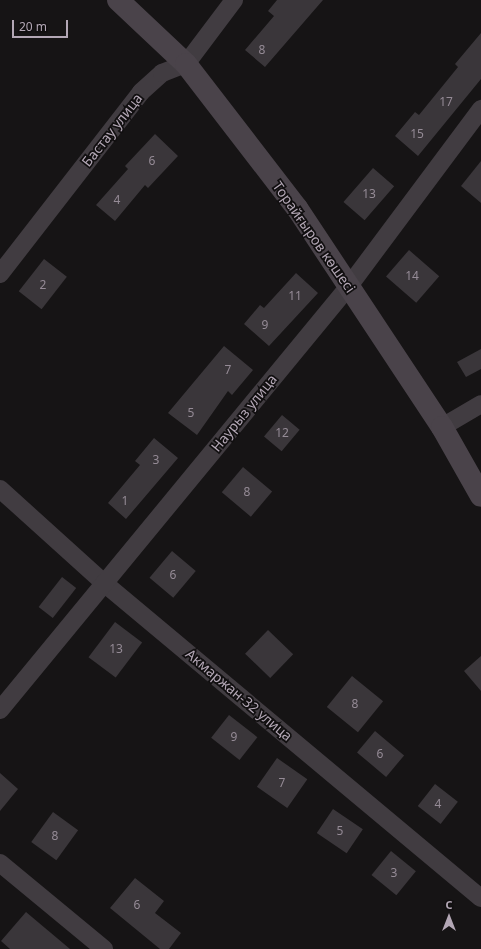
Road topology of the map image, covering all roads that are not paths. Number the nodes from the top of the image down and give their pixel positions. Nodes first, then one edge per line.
1 (118, 0) edge
2 (234, 0) edge
3 (186, 64) junction
4 (481, 109) edge
5 (0, 274) edge
6 (349, 286) junction
7 (481, 404) edge
8 (442, 427) junction
9 (0, 489) edge
10 (481, 496) edge
11 (104, 583) junction
12 (0, 710) edge
13 (0, 863) edge
14 (481, 898) edge
15 (104, 949) edge

1 - 3 street, Торайғыров көшесі
2 - 3 street
3 - 5 street, Бастау улица
3 - 6 street, Торайғыров көшесі
4 - 6 street, Наурыз улица
6 - 8 street, Торайғыров көшесі
6 - 11 street, Наурыз улица
7 - 8 street
8 - 10 street, Торайғыров көшесі
9 - 11 street, Акмаржан-32 улица
11 - 12 street, Наурыз улица
11 - 14 street, Акмаржан-32 улица
13 - 15 street

